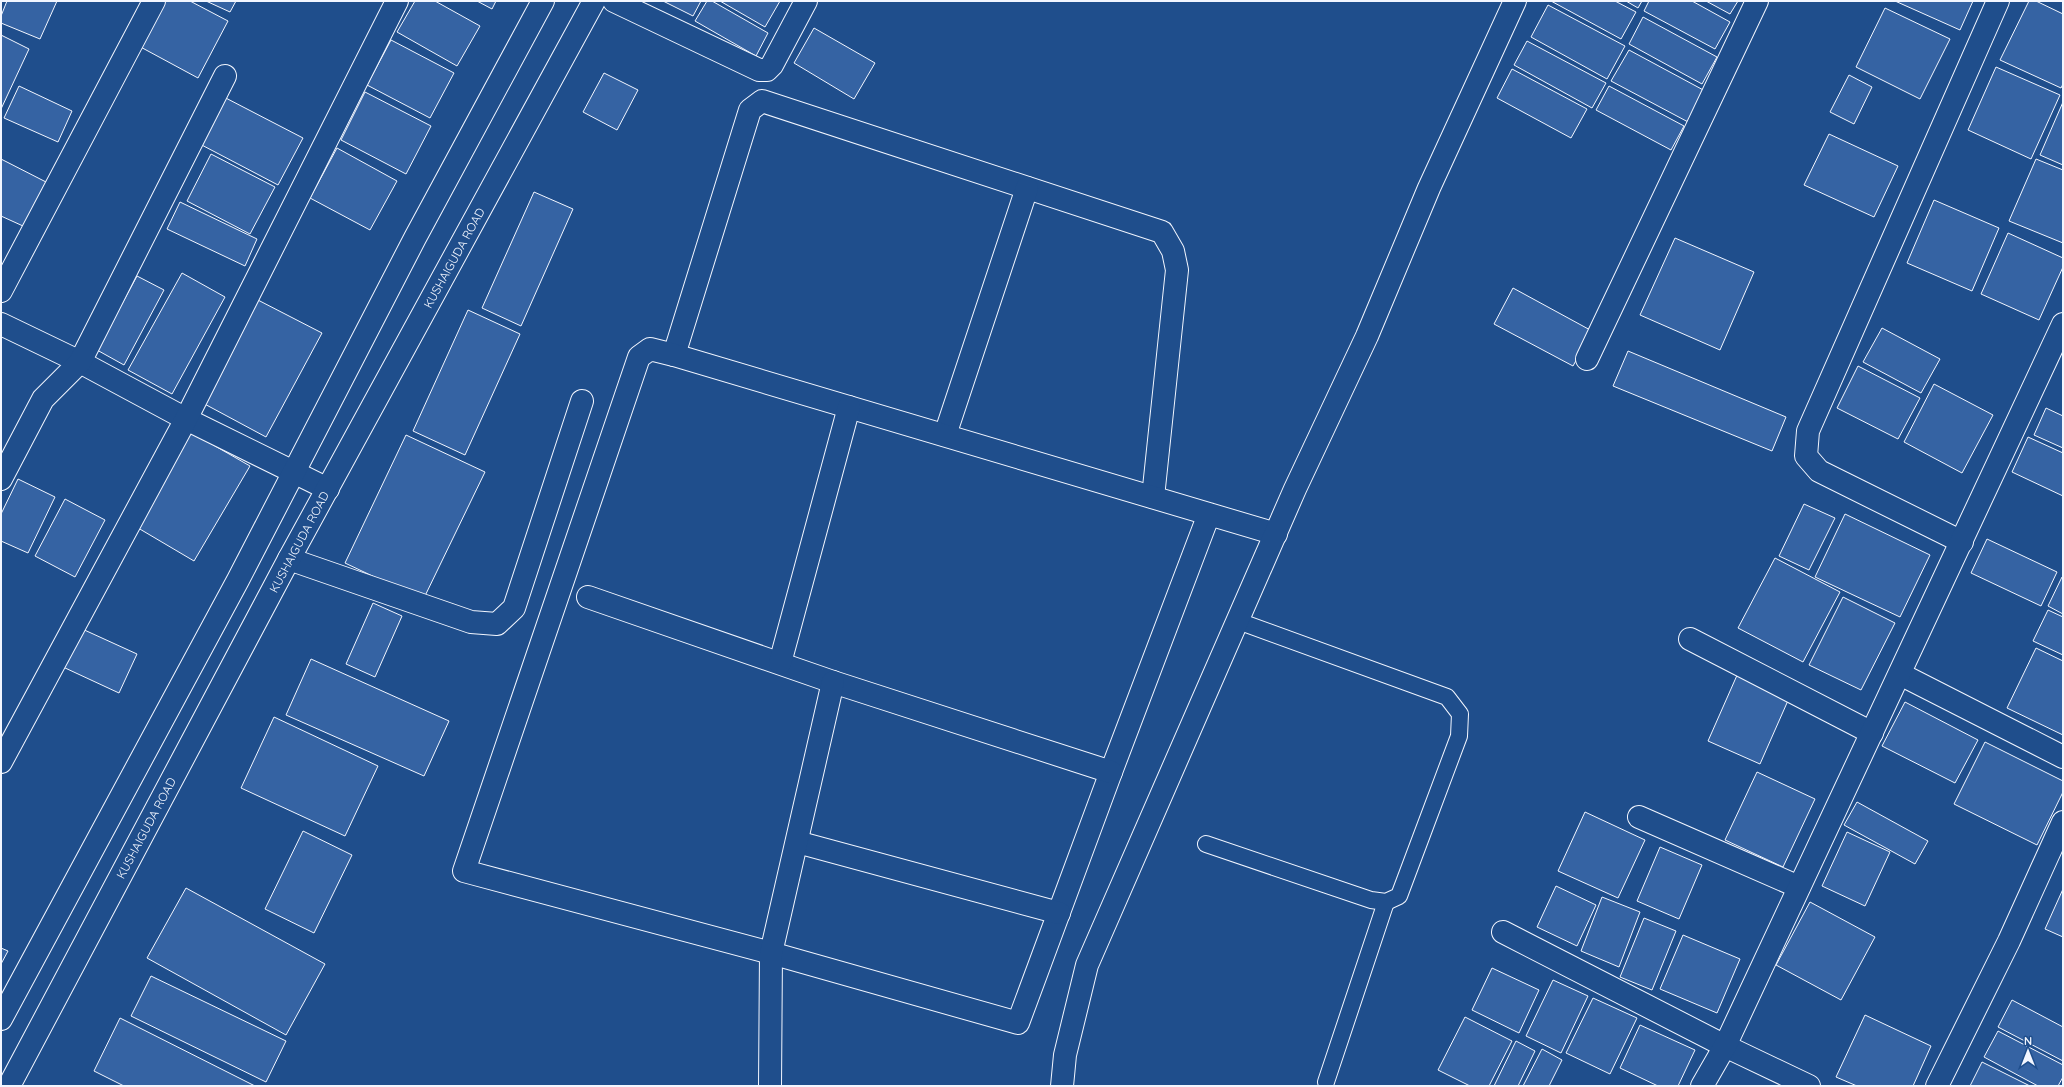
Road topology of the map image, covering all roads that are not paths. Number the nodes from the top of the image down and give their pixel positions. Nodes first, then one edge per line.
1 (154, 1) edge
2 (396, 1) edge
3 (543, 1) edge
4 (594, 1) edge
5 (614, 1) edge
6 (806, 1) edge
7 (1515, 1) edge
8 (1757, 1) edge
9 (1998, 1) edge
10 (225, 76) dead end
11 (1027, 188) junction
12 (1, 291) edge
13 (1, 324) edge
14 (2063, 324) edge
15 (674, 355) junction
16 (1586, 359) dead end
17 (80, 362) junction
18 (582, 401) dead end
19 (849, 407) junction
20 (186, 419) junction
21 (945, 435) junction
22 (294, 471) junction
23 (1, 479) edge
24 (328, 488) junction
25 (1153, 497) junction
26 (1209, 514) junction
27 (1276, 534) junction
28 (1962, 542) junction
29 (290, 559) junction
30 (588, 597) dead end
31 (1238, 621) junction
32 (1690, 639) dead end
33 (780, 664) junction
34 (1900, 674) junction
35 (833, 682) junction
36 (1872, 733) junction
37 (2063, 757) edge
38 (1, 762) edge
39 (1111, 772) junction
40 (1639, 817) dead end
41 (2063, 822) edge
42 (797, 842) junction
43 (1206, 844) dead end
44 (1799, 887) junction
45 (1386, 902) junction
46 (1059, 913) junction
47 (1503, 932) dead end
48 (771, 953) junction
49 (1, 1019) edge
50 (1725, 1046) junction
51 (1326, 1082) dead end
52 (9, 1086) edge
53 (770, 1086) edge
54 (1062, 1086) edge
55 (1702, 1086) edge
56 (1809, 1086) edge
57 (1937, 1086) edge

1 - 12 street
2 - 20 street
3 - 22 street
4 - 24 street, KUSHAIGUDA ROAD
5 - 6 street
7 - 27 street
8 - 16 street
9 - 28 street
10 - 17 street
11 - 15 street
11 - 21 street
11 - 25 street
13 - 17 street
14 - 28 street
15 - 19 street
15 - 48 street
17 - 20 street
17 - 23 street
18 - 29 street
19 - 21 street
19 - 33 street
20 - 22 street
20 - 38 street
21 - 25 street
22 - 24 street
22 - 49 street
24 - 29 street, KUSHAIGUDA ROAD
25 - 26 street
26 - 27 street
26 - 39 street
27 - 31 street
28 - 34 street
29 - 52 street, KUSHAIGUDA ROAD
30 - 33 street
31 - 45 lane
31 - 54 street
32 - 36 street
33 - 35 street
34 - 36 street
34 - 37 street
35 - 39 street
35 - 42 street
36 - 44 street
39 - 46 street
40 - 44 street
41 - 57 street
42 - 46 street
42 - 48 street
43 - 45 lane
44 - 50 street
45 - 51 lane
46 - 48 street
47 - 50 street
48 - 53 street
50 - 55 street
50 - 56 street

